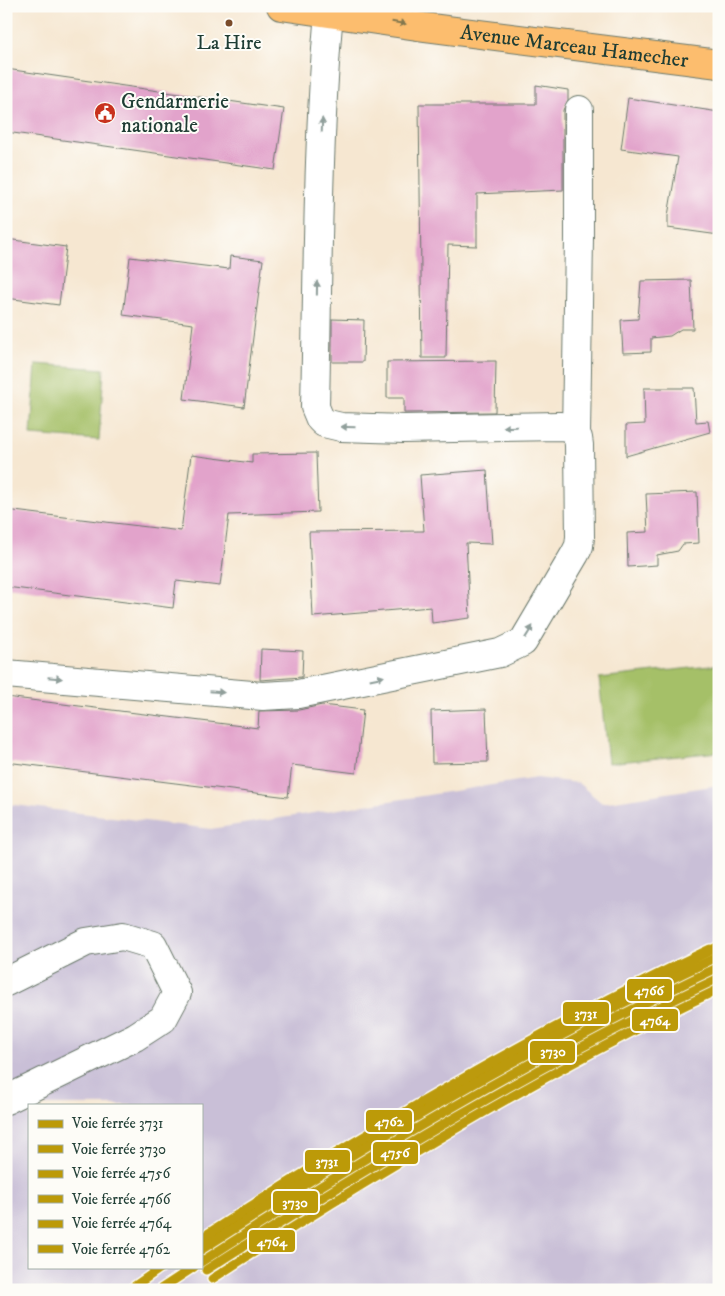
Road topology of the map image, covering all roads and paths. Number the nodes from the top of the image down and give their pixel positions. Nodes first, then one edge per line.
1 (281, 6) edge
2 (329, 13) junction
3 (719, 64) edge
4 (579, 110) dead end
5 (576, 434) junction
6 (6, 674) edge
7 (6, 982) edge
8 (6, 1100) edge

1 - 2 main road, Avenue Marceau Hamecher
2 -> 3 main road, Avenue Marceau Hamecher
5 -> 2 lane
4 - 5 lane
6 -> 5 lane
7 - 8 lane

